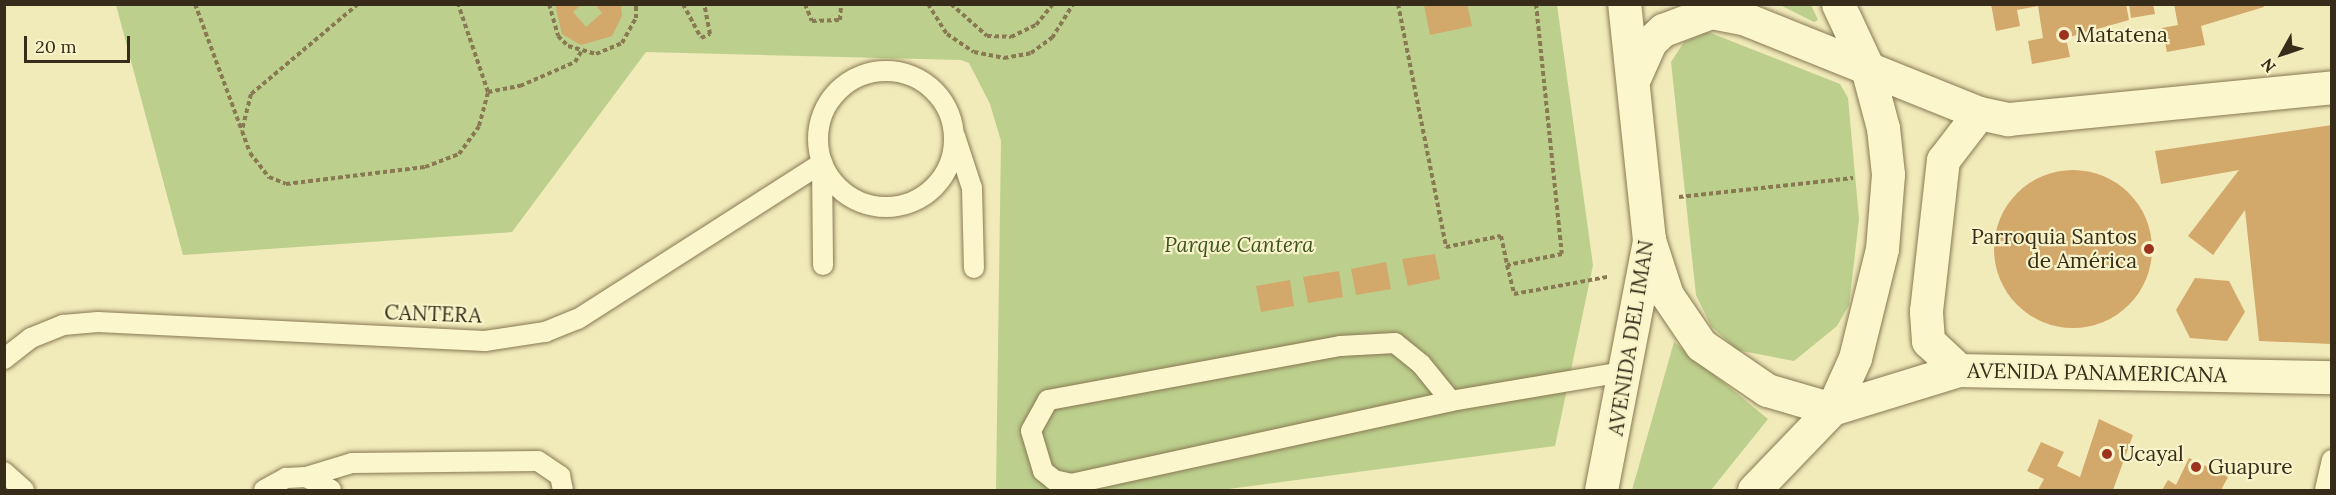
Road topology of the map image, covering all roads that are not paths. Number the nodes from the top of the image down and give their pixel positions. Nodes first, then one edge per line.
1 (1624, 4) edge
2 (1838, 4) edge
3 (1866, 64) junction
4 (1635, 75) junction
5 (2331, 87) edge
6 (1979, 113) junction
7 (954, 134) junction
8 (822, 163) junction
9 (1647, 255) junction
10 (823, 265) dead end
11 (974, 268) dead end
12 (4, 359) edge
13 (1959, 370) junction
14 (1628, 371) junction
15 (2331, 377) edge
16 (1450, 400) junction
17 (1832, 409) junction
18 (2331, 460) edge
19 (4, 472) edge
20 (306, 477) junction
21 (24, 490) edge
22 (264, 490) edge
23 (331, 490) edge
24 (563, 490) edge
25 (1601, 490) edge
26 (1754, 490) edge
27 (2325, 490) edge

1 - 4 street, AVENIDA DEL IMAN
2 - 3 street
3 - 4 street
3 - 6 street
3 - 17 street
4 - 9 street, AVENIDA DEL IMAN
5 - 6 street
6 - 13 street
7 - 8 lane
7 - 8 lane
7 - 11 lane
8 - 10 lane
8 - 12 lane, CANTERA
9 - 14 street, AVENIDA DEL IMAN
9 - 17 street
13 - 15 street, AVENIDA PANAMERICANA
13 - 17 street, AVENIDA PANAMERICANA
14 - 16 lane
14 - 25 street, AVENIDA DEL IMAN
16 - 16 lane
17 - 26 street
18 - 27 lane
19 - 21 lane
20 - 22 lane
20 - 23 lane
20 - 24 lane

